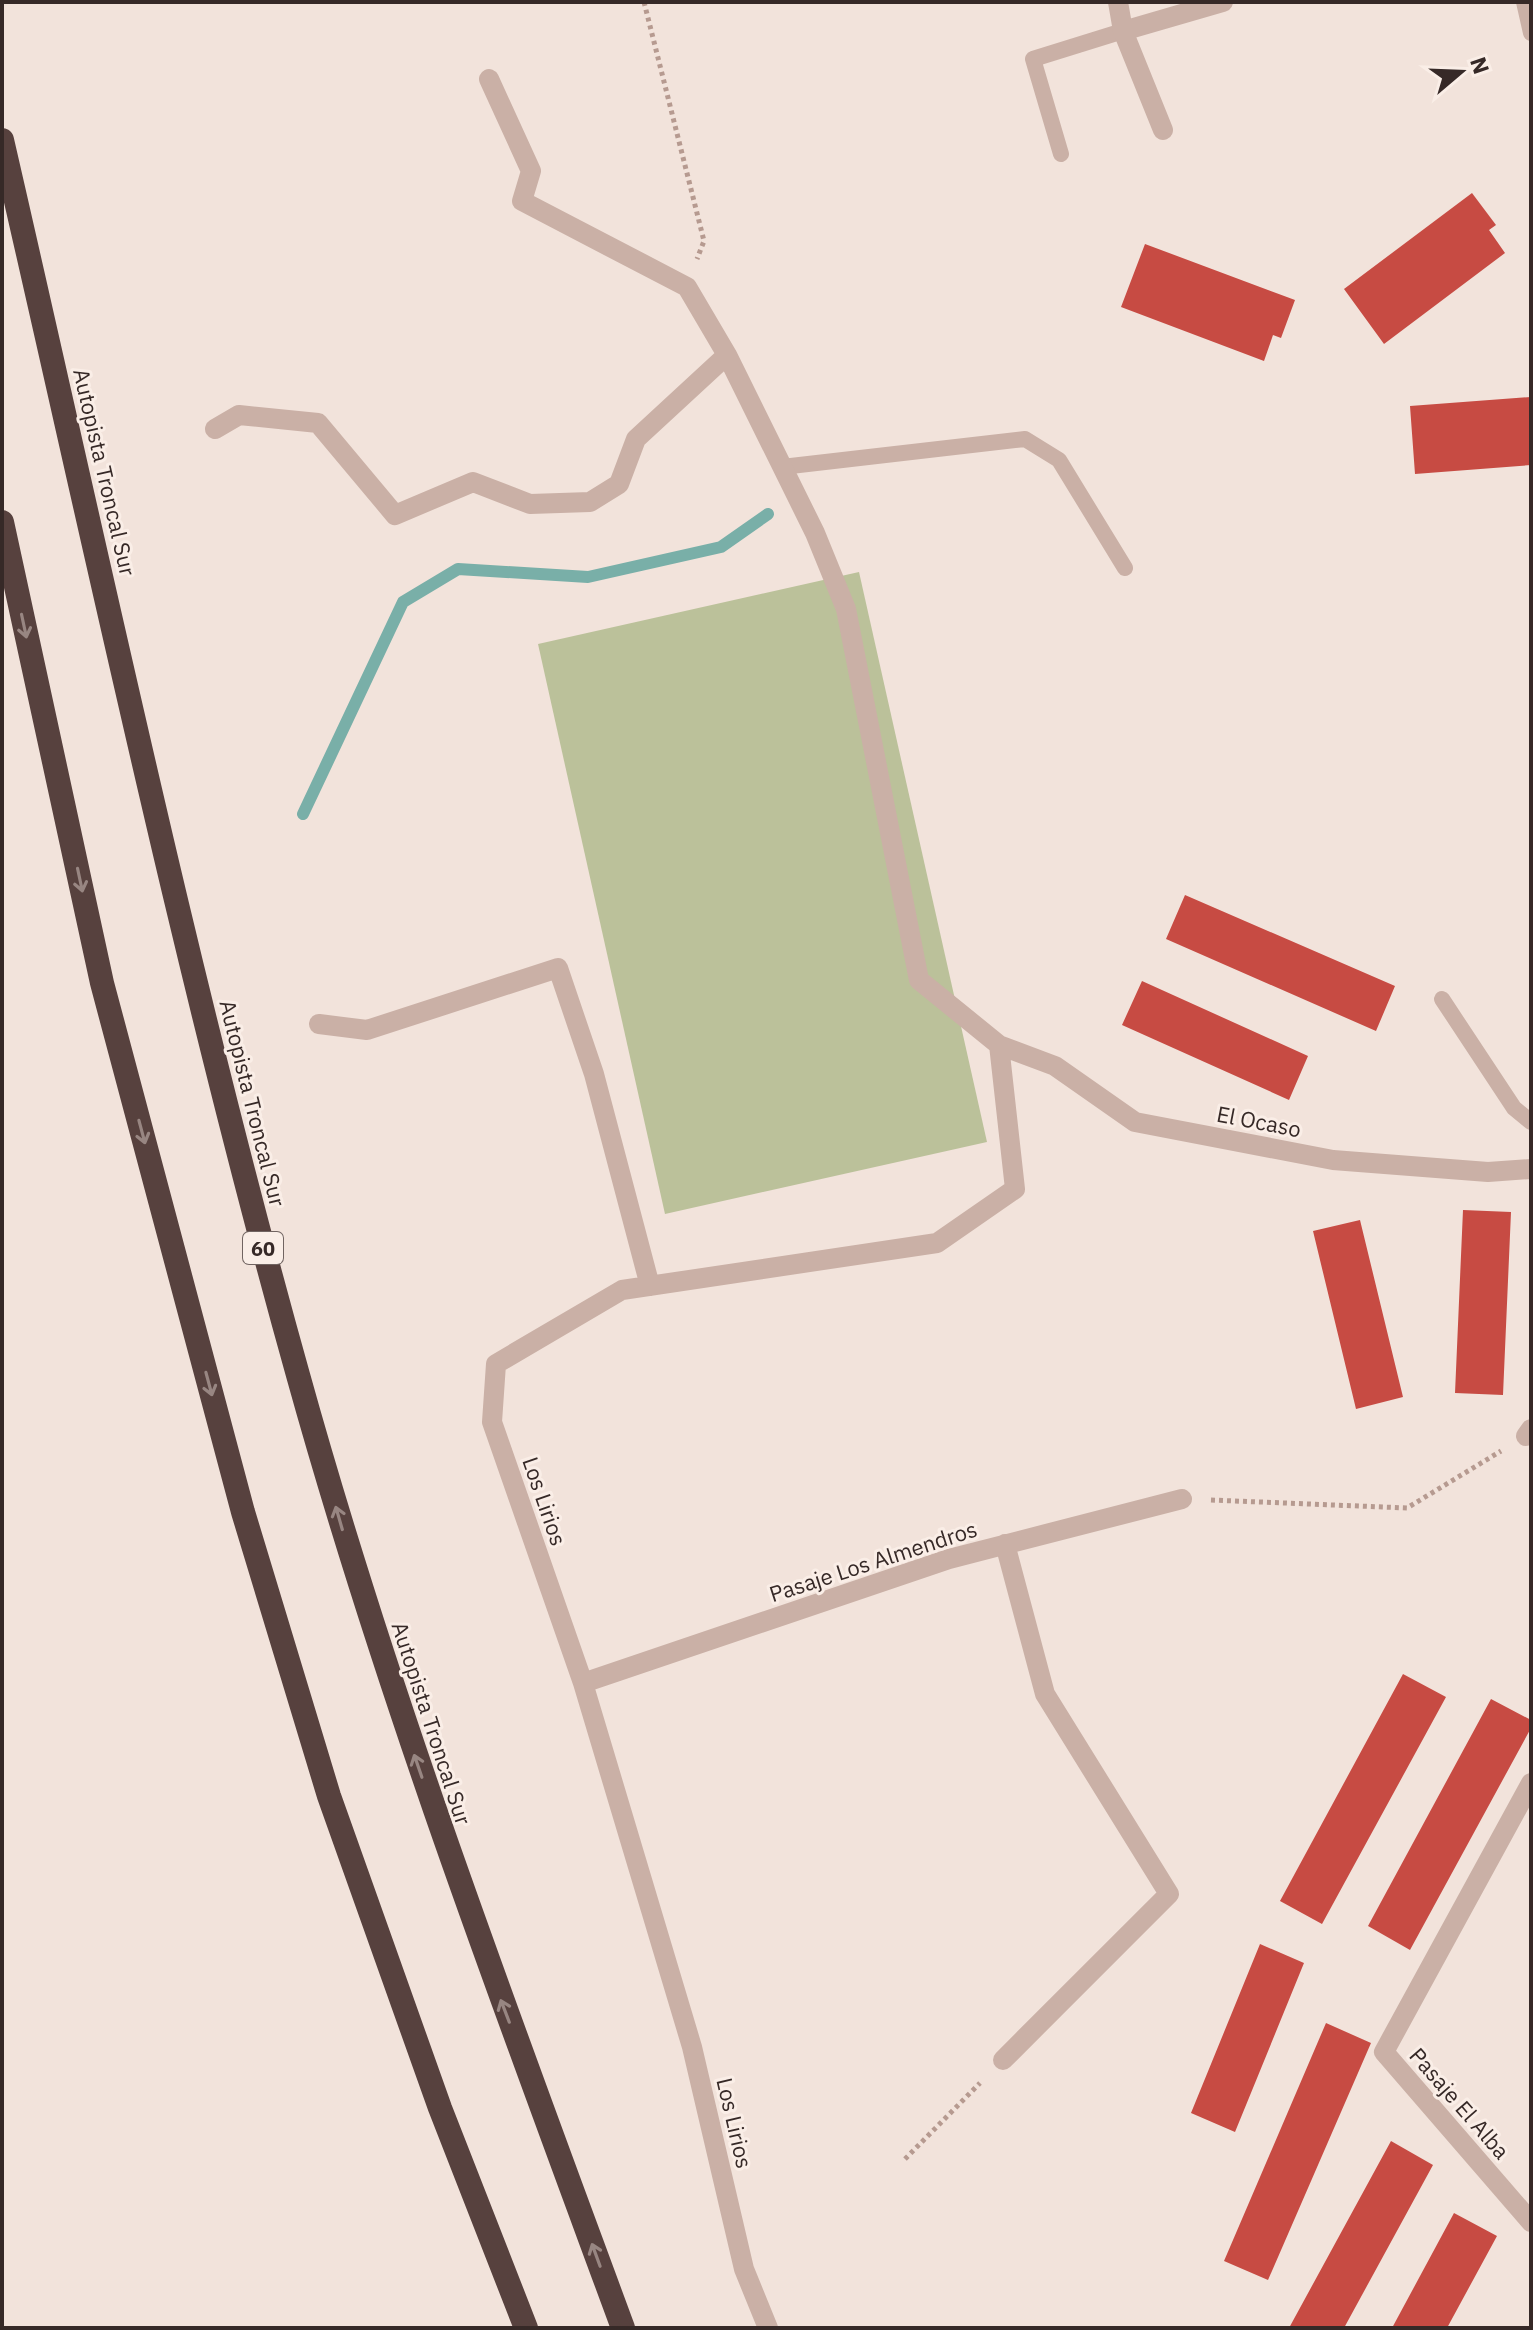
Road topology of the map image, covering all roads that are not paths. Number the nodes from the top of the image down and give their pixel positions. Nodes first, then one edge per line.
1 (1118, 2) edge
2 (1223, 2) edge
3 (1524, 2) edge
4 (1123, 31) junction
5 (1531, 33) edge
6 (489, 79) dead end
7 (1163, 130) dead end
8 (2, 140) edge
9 (1061, 154) dead end
10 (727, 355) junction
11 (215, 429) dead end
12 (782, 467) junction
13 (2, 522) edge
14 (1125, 568) dead end
15 (1442, 999) dead end
16 (319, 1024) dead end
17 (999, 1045) junction
18 (1531, 1122) edge
19 (1531, 1169) edge
20 (650, 1286) junction
21 (1182, 1499) road end
22 (1005, 1544) junction
23 (583, 1683) junction
24 (1531, 1783) edge
25 (1003, 2060) road end
26 (1531, 2222) edge
27 (526, 2328) edge
28 (623, 2328) edge
29 (768, 2328) edge

1 - 4 street
2 - 4 street
3 - 5 lane
4 - 7 street
4 - 9 lane
6 - 10 street, El Ocaso
28 -> 8 highway, Autopista Troncal Sur / 60
10 - 11 street
10 - 12 street, El Ocaso
12 - 14 lane
12 - 17 street, El Ocaso
13 -> 27 highway
15 - 18 lane
16 - 20 street
17 - 19 street, El Ocaso
17 - 20 street, Los Lirios
20 - 23 street, Los Lirios
21 - 22 street, Pasaje Los Almendros
22 - 23 street, Pasaje Los Almendros
22 - 25 street
23 - 29 street, Los Lirios
24 - 26 street, Pasaje El Alba

